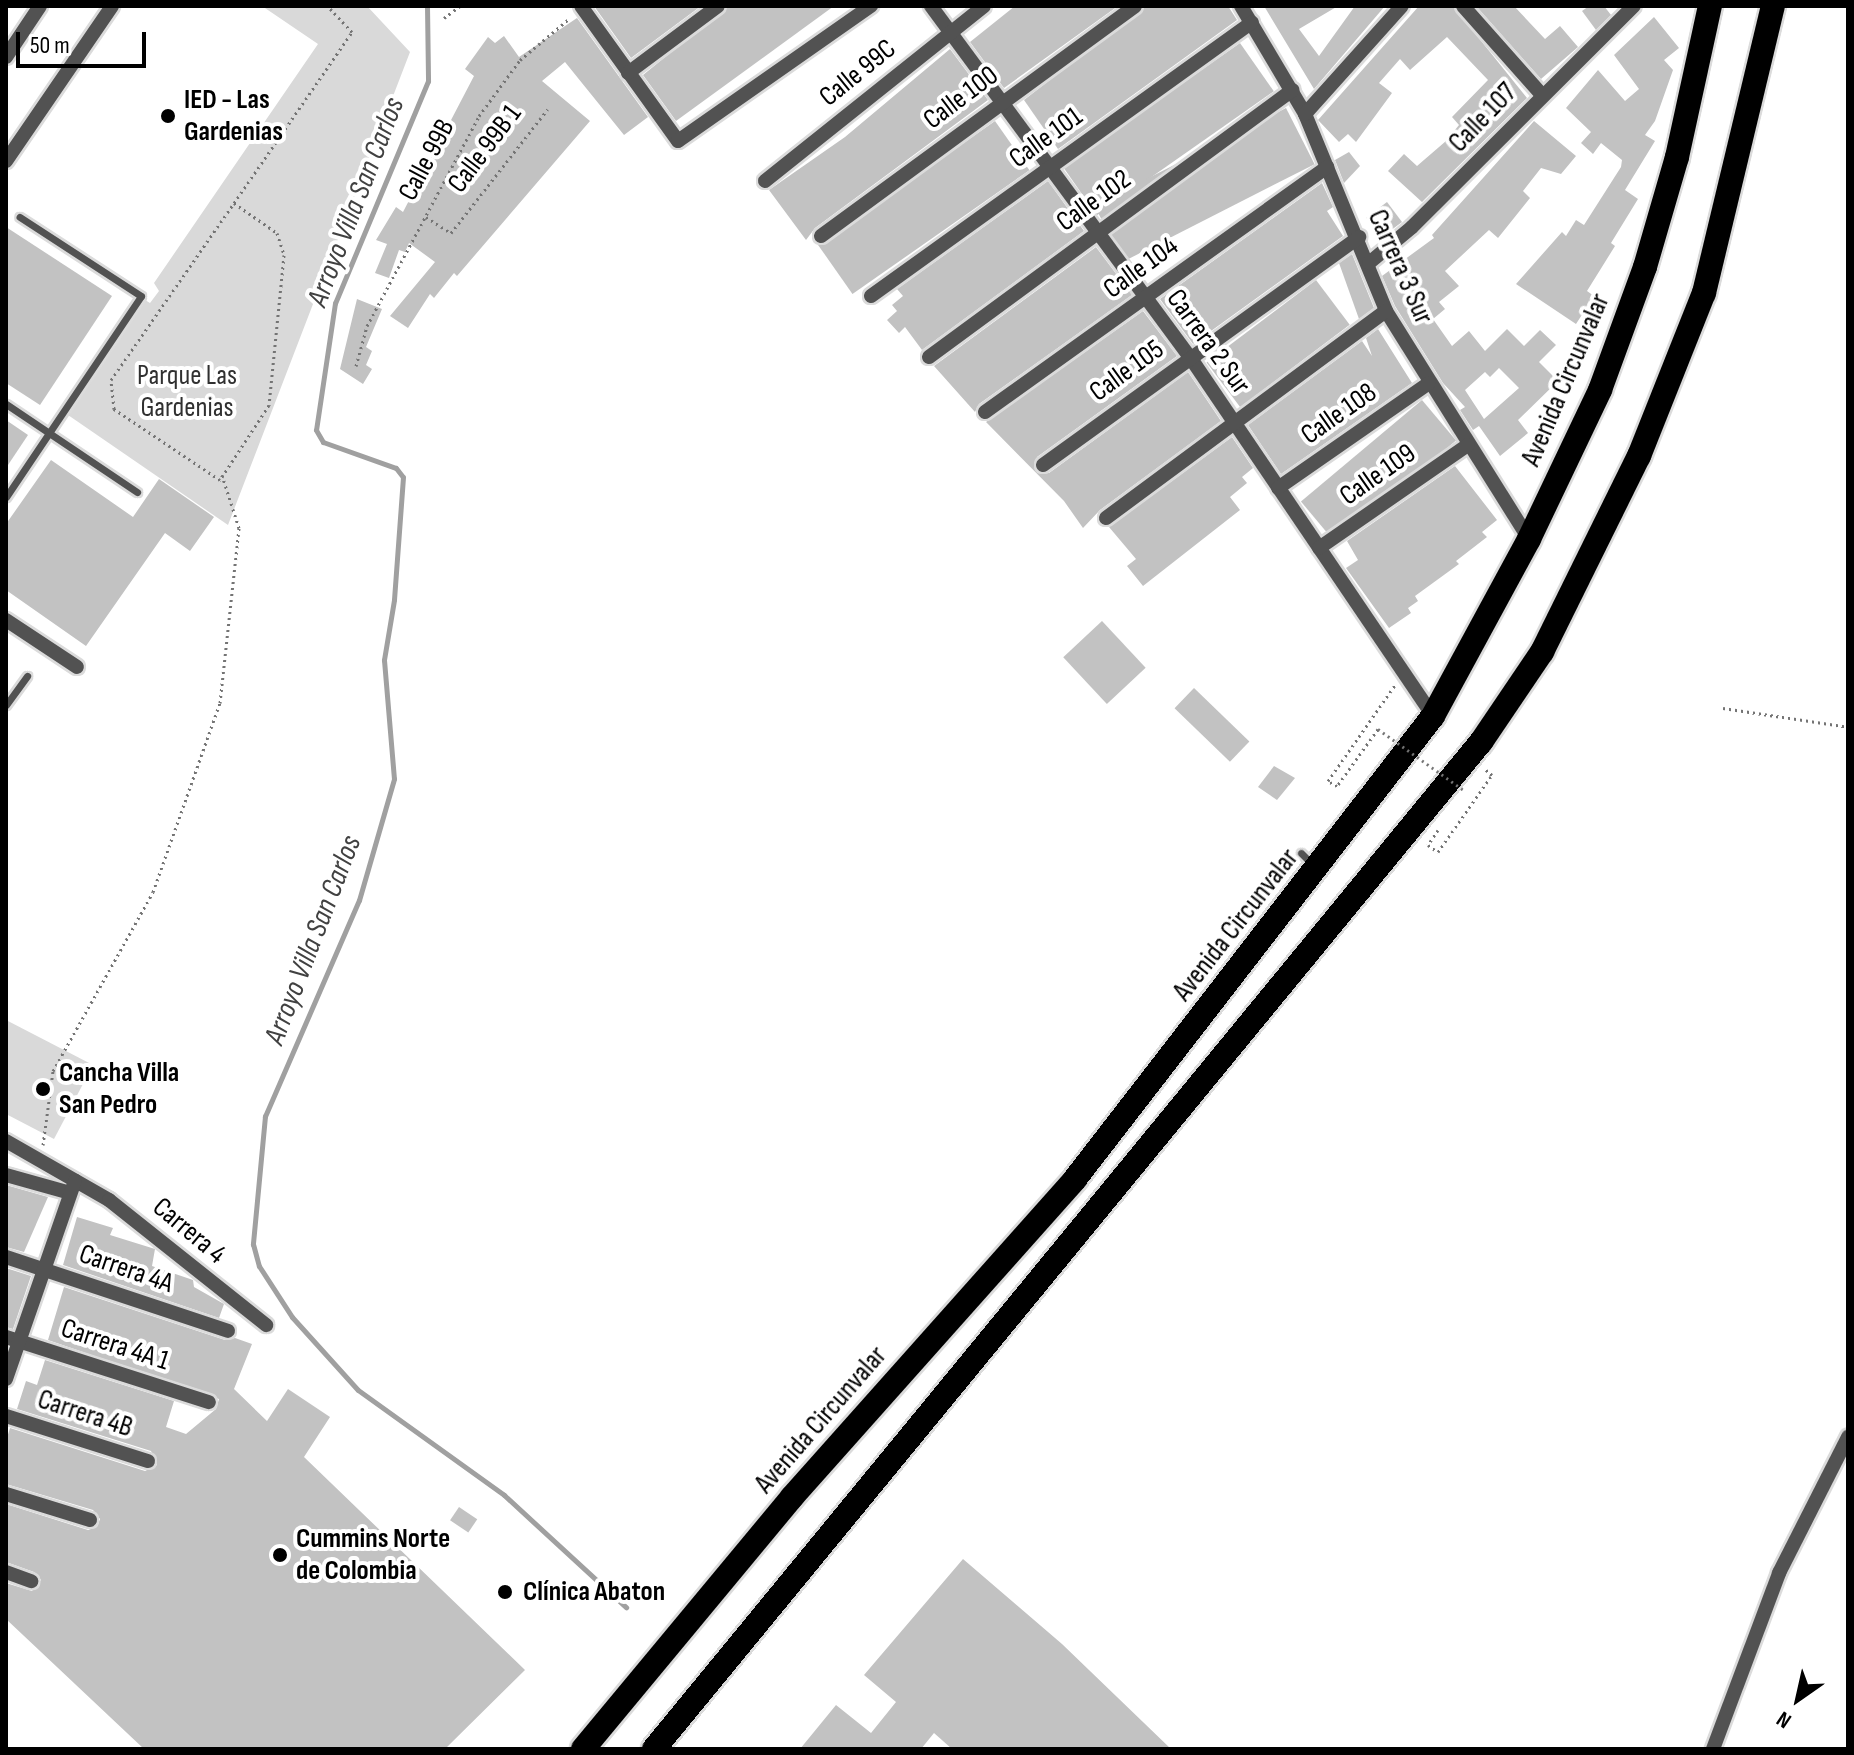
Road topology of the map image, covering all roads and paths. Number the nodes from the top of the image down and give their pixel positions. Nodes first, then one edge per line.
1 (40, 6) edge
2 (112, 6) edge
3 (328, 6) edge
4 (460, 6) edge
5 (718, 6) edge
6 (871, 6) edge
7 (931, 6) edge
8 (984, 6) edge
9 (1135, 6) edge
10 (1241, 6) edge
11 (1402, 6) edge
12 (1463, 6) edge
13 (1710, 6) edge
14 (1773, 6) edge
15 (583, 7) edge
16 (1627, 8) edge
17 (444, 18) dead end
18 (1252, 22) junction
19 (949, 32) junction
20 (6, 57) edge
21 (628, 73) junction
22 (1293, 90) junction
23 (1541, 94) junction
24 (1002, 99) junction
25 (548, 109) dead end
26 (1305, 114) junction
27 (6, 161) edge
28 (1050, 166) junction
29 (1327, 167) junction
30 (765, 181) dead end
31 (234, 203) junction
32 (20, 217) dead end
33 (426, 217) junction
34 (1096, 231) junction
35 (821, 236) dead end
36 (1359, 237) junction
37 (1369, 263) junction
38 (871, 296) dead end
39 (1144, 297) junction
40 (1386, 311) junction
41 (929, 357) dead end
42 (1190, 357) junction
43 (356, 366) dead end
44 (1429, 383) junction
45 (6, 404) edge
46 (985, 412) dead end
47 (1234, 423) junction
48 (50, 433) junction
49 (1468, 445) junction
50 (1043, 465) dead end
51 (222, 475) junction
52 (1278, 488) junction
53 (137, 492) dead end
54 (6, 497) edge
55 (1106, 518) dead end
56 (1529, 539) junction
57 (1319, 548) junction
58 (6, 620) edge
59 (77, 667) dead end
60 (1404, 673) junction
61 (27, 676) dead end
62 (6, 705) edge
63 (1723, 708) dead end
64 (1433, 716) junction
65 (1848, 727) edge
66 (1470, 757) junction
67 (1457, 801) dead end
68 (1442, 823) dead end
69 (6, 1141) edge
70 (45, 1164) junction
71 (6, 1175) edge
72 (73, 1187) junction
73 (6, 1257) edge
74 (43, 1269) junction
75 (266, 1325) dead end
76 (228, 1331) dead end
77 (12, 1339) edge
78 (6, 1379) edge
79 (209, 1402) dead end
80 (6, 1416) edge
81 (1848, 1437) edge
82 (148, 1461) dead end
83 (6, 1494) edge
84 (90, 1520) dead end
85 (6, 1572) edge
86 (31, 1581) dead end
87 (583, 1749) edge
88 (654, 1749) edge
89 (1713, 1749) edge

1 - 20 street
2 - 27 street
3 - 31 path
4 - 17 path
5 - 21 street
6 - 21 street, Calle 99C
7 - 19 street, Carrera 2 Sur
8 - 19 street, Calle 99C
9 - 24 street, Calle 100
10 - 18 street, Carrera 3 Sur
11 - 26 street
12 - 23 street
13 - 56 highway, Avenida Circunvalar
14 - 66 highway
15 - 21 street
15 - 33 path, Calle 99B
16 - 23 street, Calle 107
18 - 22 street, Carrera 3 Sur
18 - 28 street, Calle 101
19 - 24 street, Carrera 2 Sur
19 - 30 street, Calle 99C
22 - 26 street, Carrera 3 Sur
22 - 34 street, Calle 102
23 - 37 street, Calle 107
24 - 28 street, Carrera 2 Sur
24 - 35 street, Calle 100
25 - 33 path, Calle 99B 1
26 - 29 street, Carrera 3 Sur
28 - 34 street, Carrera 2 Sur
28 - 38 street, Calle 101
29 - 36 street, Carrera 3 Sur
29 - 39 street, Calle 104
31 - 51 path
31 - 51 path
32 - 48 lane
33 - 43 path, Calle 99B
34 - 39 street, Carrera 2 Sur
34 - 41 street, Calle 102
36 - 37 street, Carrera 3 Sur
36 - 42 street, Calle 105
37 - 40 street, Carrera 3 Sur
39 - 42 street, Carrera 2 Sur
39 - 46 street, Calle 104
40 - 44 street, Carrera 3 Sur
40 - 47 street
42 - 47 street, Carrera 2 Sur
42 - 50 street, Calle 105
44 - 49 street, Carrera 3 Sur
44 - 52 street, Calle 108
45 - 48 lane
47 - 52 street, Carrera 2 Sur
47 - 55 street
48 - 53 lane
48 - 54 lane
49 - 56 street, Carrera 3 Sur
49 - 57 street, Calle 109
51 - 70 path
52 - 57 street, Carrera 2 Sur
56 - 64 highway, Avenida Circunvalar
57 - 60 street, Carrera 2 Sur
58 - 59 street
60 - 64 street, Carrera 2 Sur
60 - 67 path, bridge
61 - 62 lane
63 - 65 path
64 - 87 highway, Avenida Circunvalar
66 - 68 path
66 - 88 highway
69 - 70 street
70 - 72 street
71 - 72 street, Carrera 4
72 - 74 street
72 - 75 street, Carrera 4
73 - 74 street, Carrera 4A
74 - 76 street, Carrera 4A
74 - 77 street
77 - 78 street
77 - 79 street, Carrera 4A 1
80 - 82 street, Carrera 4B
81 - 89 street
83 - 84 street
85 - 86 street

